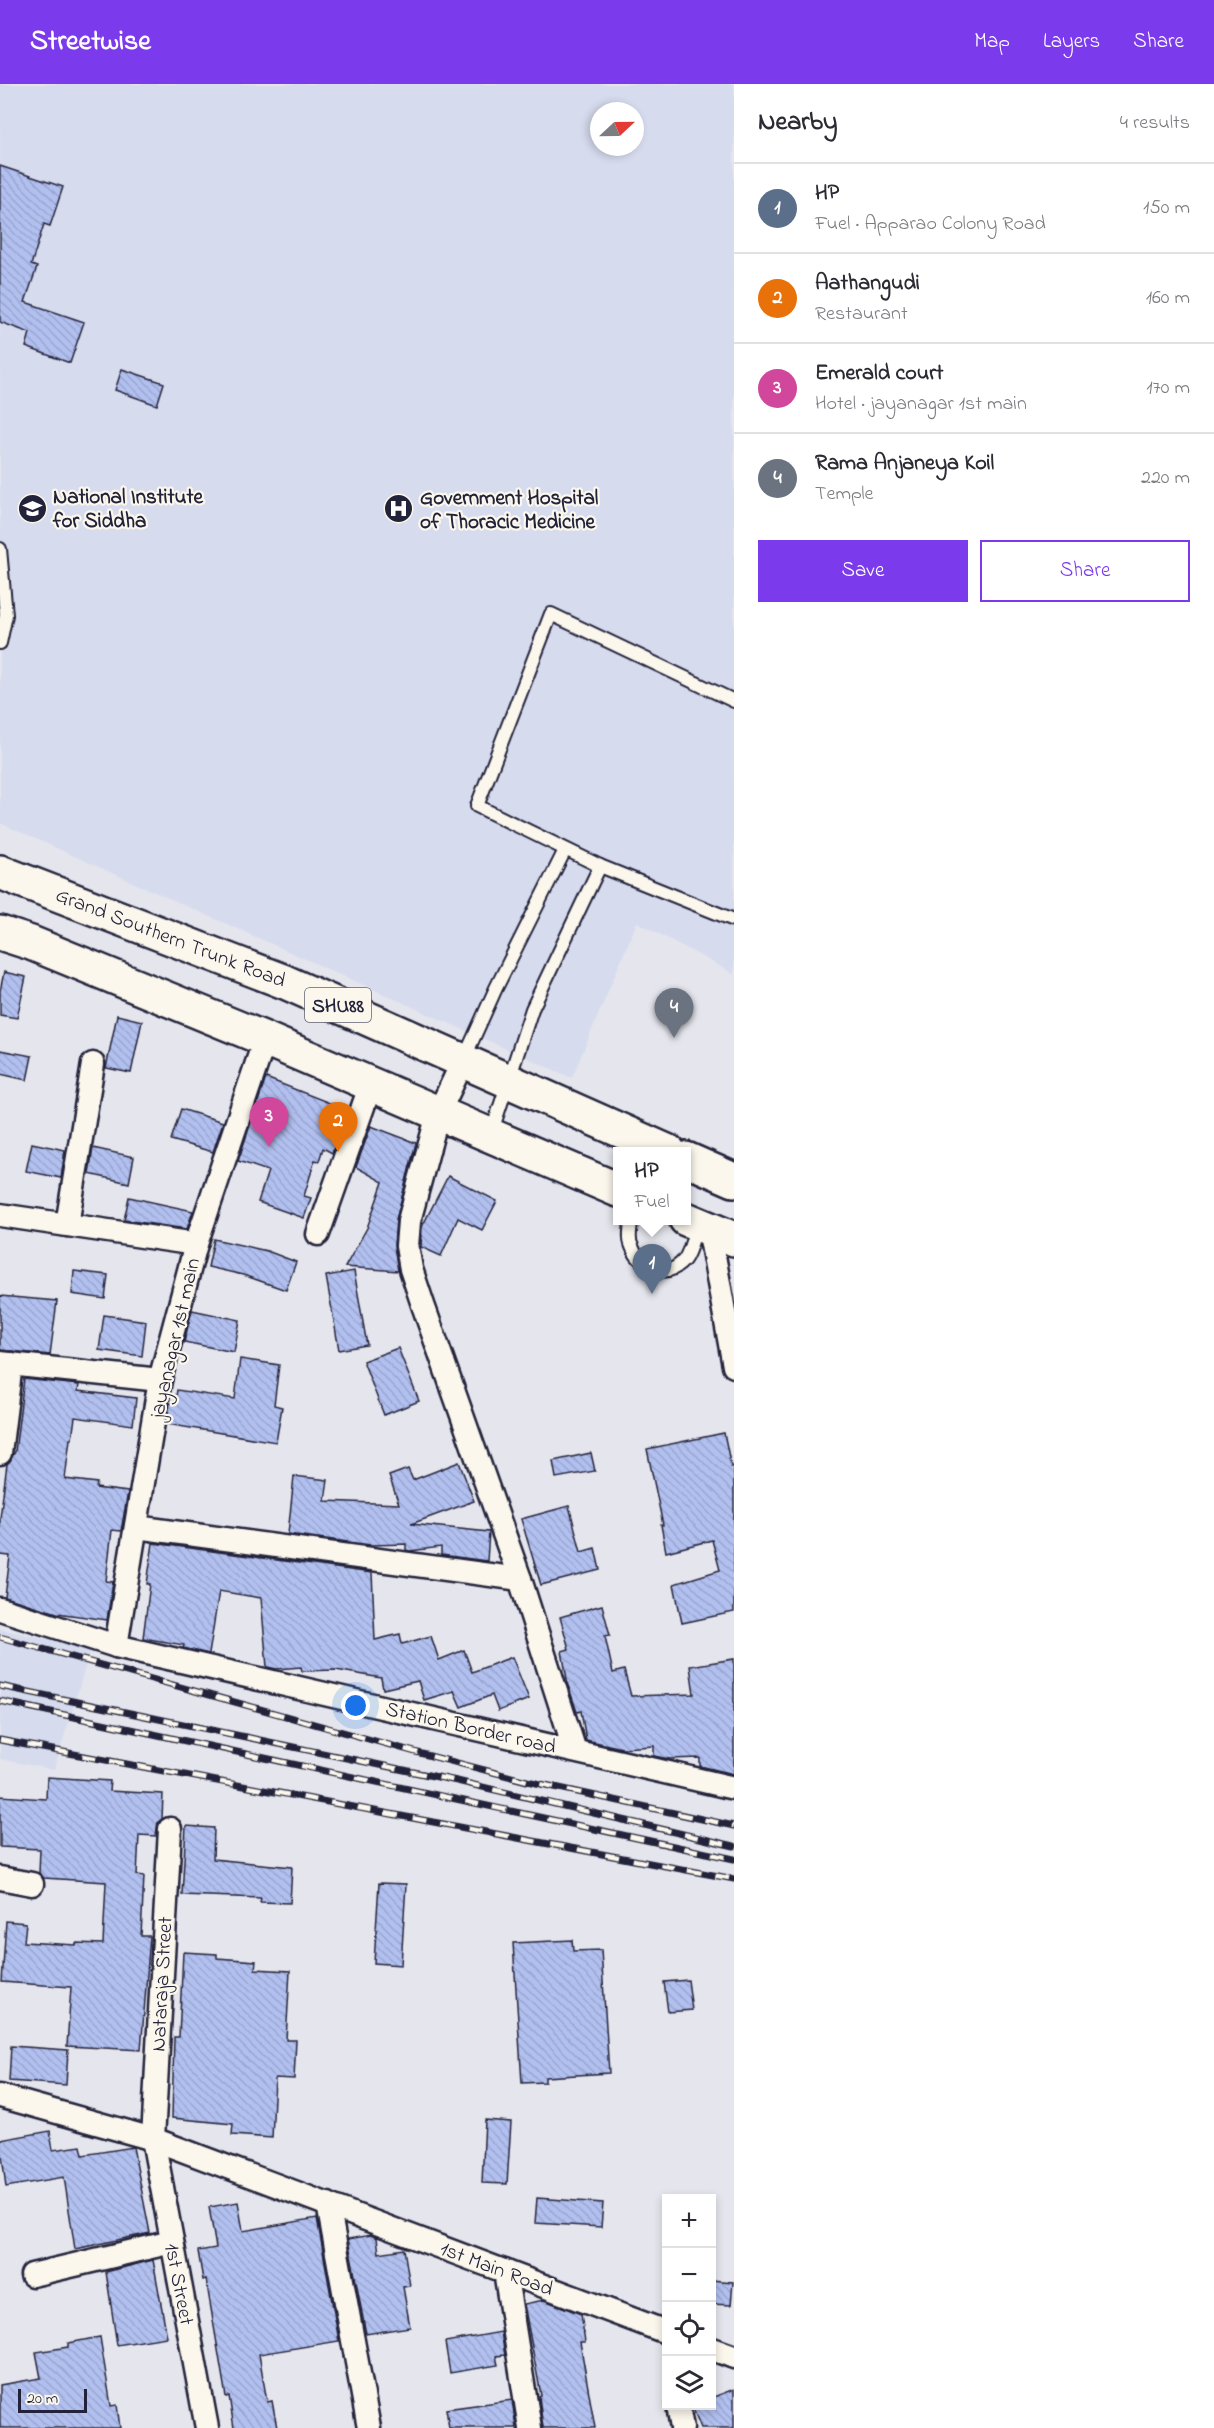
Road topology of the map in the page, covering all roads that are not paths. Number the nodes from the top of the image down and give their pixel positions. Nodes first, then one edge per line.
1 (0, 549) edge
2 (0, 644) edge
3 (734, 701) edge
4 (565, 850) junction
5 (600, 866) junction
6 (0, 872) edge
7 (734, 920) edge
8 (0, 933) edge
9 (265, 1039) junction
10 (464, 1059) junction
11 (93, 1064) dead end
12 (509, 1080) junction
13 (370, 1084) junction
14 (438, 1114) junction
15 (491, 1136) junction
16 (658, 1147) edge
17 (691, 1161) edge
18 (734, 1180) edge
19 (613, 1188) edge
20 (0, 1215) edge
21 (67, 1225) junction
22 (632, 1225) edge
23 (707, 1228) edge
24 (318, 1234) dead end
25 (196, 1244) junction
26 (6, 1364) edge
27 (734, 1366) edge
28 (160, 1380) junction
29 (0, 1452) edge
30 (136, 1527) junction
31 (520, 1579) junction
32 (0, 1609) edge
33 (116, 1646) junction
34 (575, 1751) junction
35 (734, 1788) edge
36 (170, 1829) dead end
37 (0, 1878) edge
38 (32, 1884) dead end
39 (0, 2096) edge
40 (153, 2139) junction
41 (328, 2204) junction
42 (172, 2242) junction
43 (505, 2271) junction
44 (32, 2276) dead end
45 (662, 2333) edge
46 (716, 2351) edge
47 (734, 2357) edge
48 (679, 2410) edge
49 (207, 2428) edge
50 (369, 2428) edge
51 (530, 2428) edge
52 (682, 2428) edge

1 - 2 lane
3 - 4 lane
4 - 5 lane
4 - 10 lane
5 - 7 lane
5 - 12 lane
6 - 10 main road, Grand Southern Trunk Road / SHU88
8 - 9 main road, SHU88
9 - 13 main road, SHU88
9 - 25 street, jayanagar 1st main
10 - 12 main road, Grand Southern Trunk Road / SHU88
10 - 14 street
11 - 21 street
12 - 15 lane
12 - 16 main road, Grand Southern Trunk Road / SHU88
13 - 14 main road, SHU88
13 - 24 street
14 - 15 main road, SHU88
14 - 31 street
15 - 19 main road, SHU88
17 - 18 main road
20 - 21 street
21 - 25 street
22 - 23 lane
23 - 27 street
25 - 28 street, jayanagar 1st main
26 - 28 street
26 - 29 street
28 - 30 street, jayanagar 1st main
30 - 31 street
30 - 33 street, jayanagar 1st main
31 - 34 street
32 - 33 street, Station Border road
33 - 34 street, Station Border road
34 - 35 street, Station Border road
36 - 40 street, Nataraja Street
37 - 38 street
39 - 40 street, 1st Main Road
40 - 41 street, 1st Main Road
40 - 42 street, 1st Street
41 - 43 street, 1st Main Road
41 - 50 street
42 - 44 street
42 - 49 street, 1st Street
43 - 45 street, 1st Main Road
43 - 51 street
46 - 47 street
48 - 52 street

